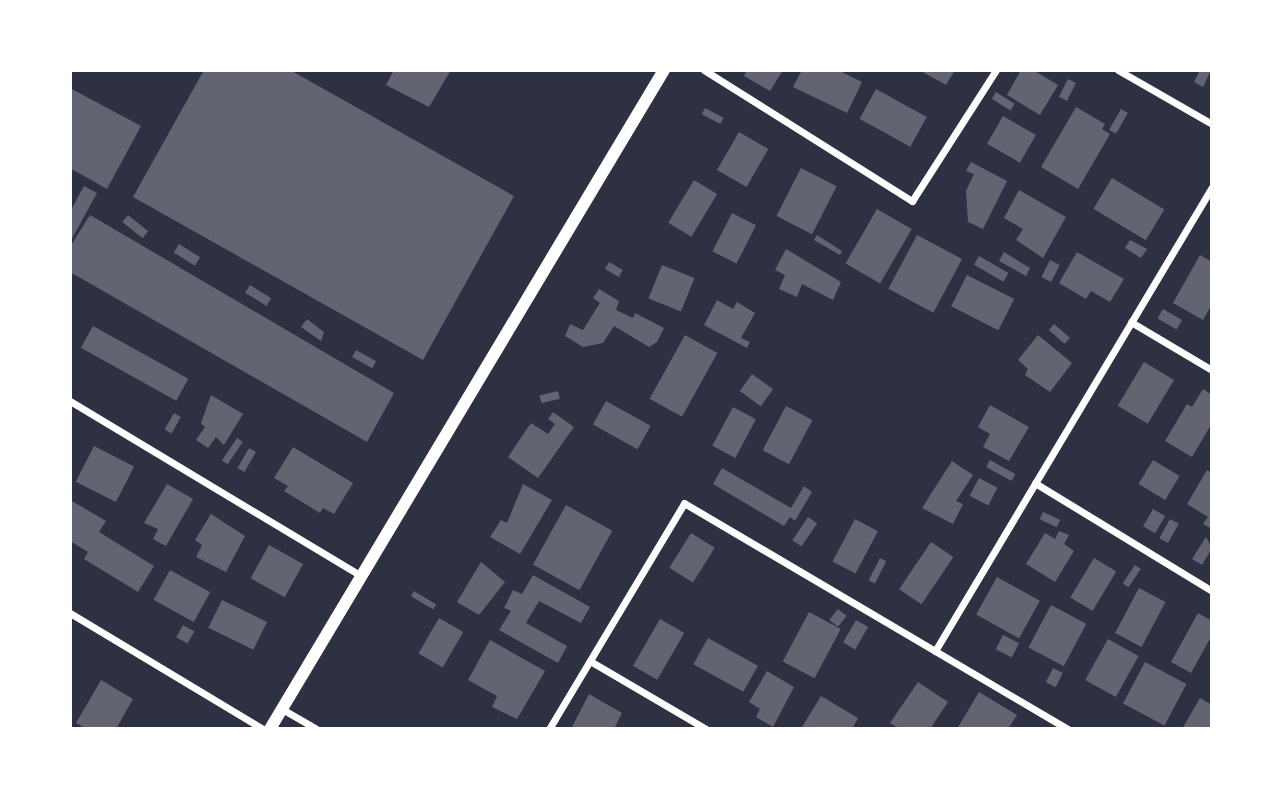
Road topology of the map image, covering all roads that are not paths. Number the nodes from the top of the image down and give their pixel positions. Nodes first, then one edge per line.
1 (664, 70) edge
2 (704, 70) edge
3 (996, 70) edge
4 (1118, 70) edge
5 (1212, 124) edge
6 (1212, 187) edge
7 (1131, 322) junction
8 (1212, 370) edge
9 (70, 401) edge
10 (1035, 483) junction
11 (361, 576) junction
12 (1212, 591) edge
13 (70, 613) edge
14 (935, 650) junction
15 (590, 661) junction
16 (282, 709) junction
17 (263, 729) edge
18 (270, 729) edge
19 (316, 729) edge
20 (549, 729) edge
21 (706, 729) edge
22 (1068, 729) edge

1 - 11 street
2 - 3 street
4 - 5 street
6 - 7 street
7 - 8 street
7 - 10 street
9 - 11 street
10 - 12 street
10 - 14 street
11 - 16 street
13 - 17 street
14 - 15 street
14 - 22 street
15 - 20 street
15 - 21 street
16 - 18 street
16 - 19 street

